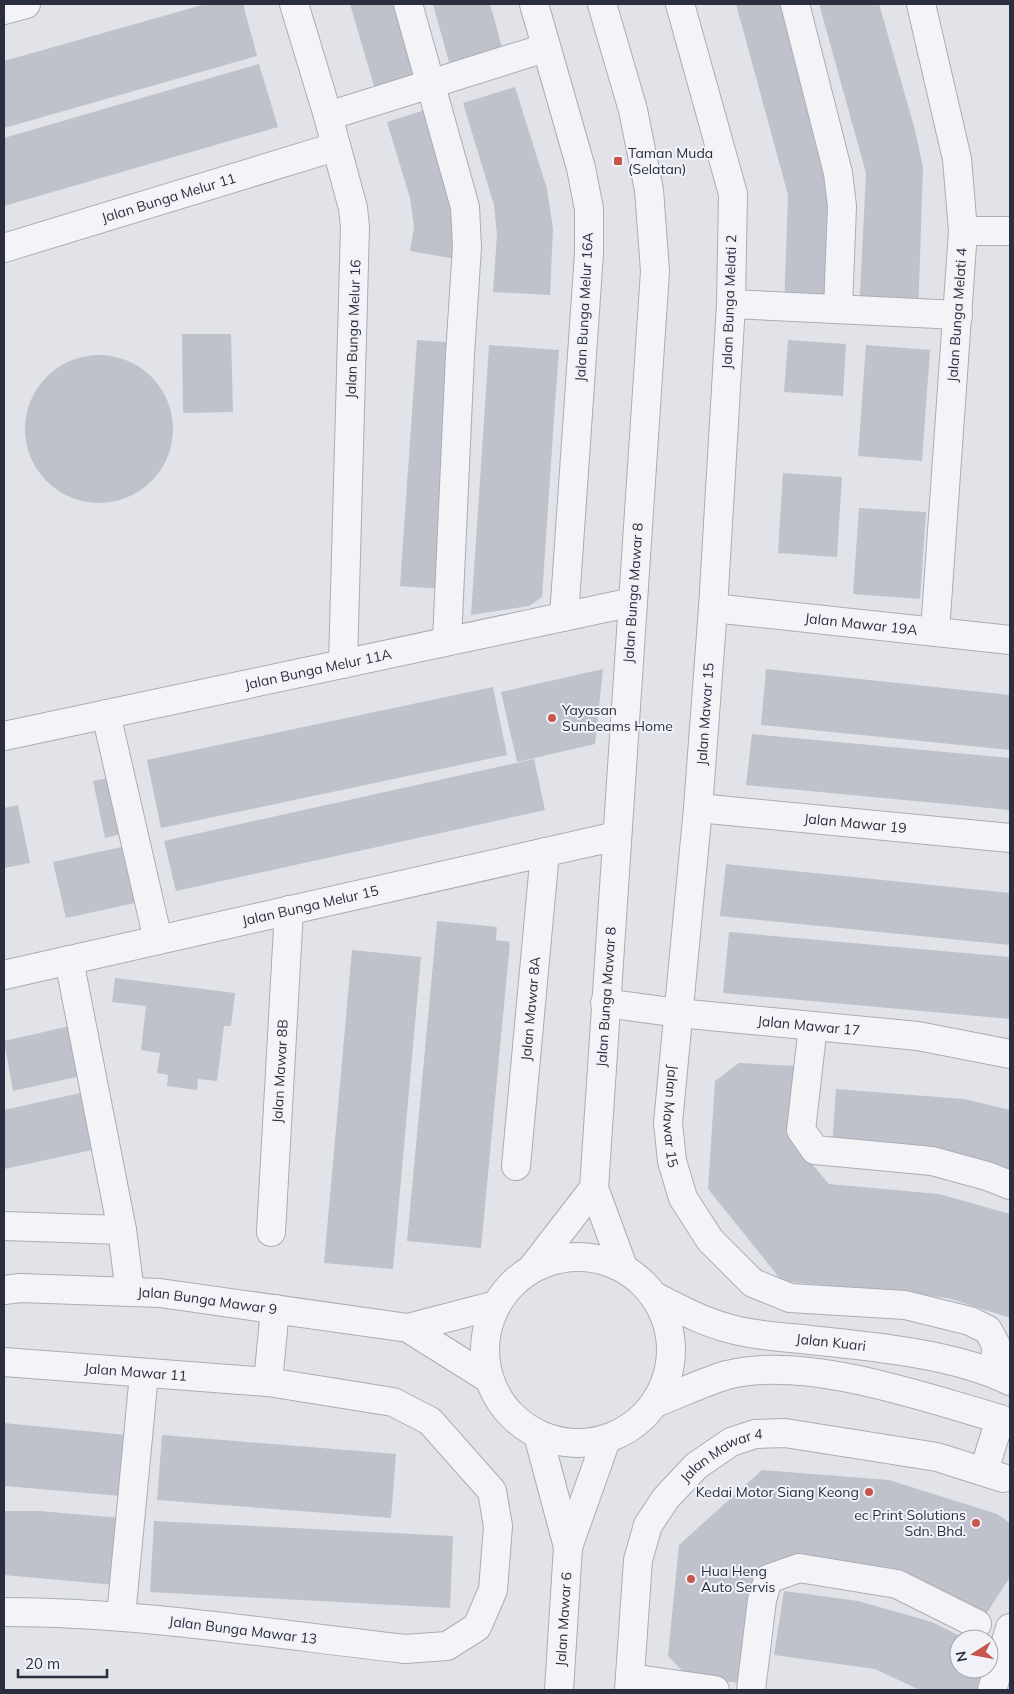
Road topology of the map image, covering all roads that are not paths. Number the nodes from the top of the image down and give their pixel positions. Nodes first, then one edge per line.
1 (26, 4) edge
2 (294, 4) edge
3 (408, 4) edge
4 (534, 4) edge
5 (602, 4) edge
6 (680, 4) edge
7 (795, 4) edge
8 (921, 4) edge
9 (4, 10) edge
10 (546, 48) junction
11 (430, 84) junction
12 (328, 116) junction
13 (336, 147) junction
14 (1010, 231) edge
15 (963, 232) junction
16 (4, 248) edge
17 (731, 304) junction
18 (838, 309) junction
19 (958, 315) junction
20 (633, 602) junction
21 (712, 608) junction
22 (564, 617) junction
23 (935, 631) junction
24 (1010, 640) edge
25 (446, 642) junction
26 (343, 664) junction
27 (106, 714) junction
28 (4, 736) edge
29 (698, 808) junction
30 (617, 836) junction
31 (1010, 838) edge
32 (545, 852) junction
33 (289, 910) junction
34 (158, 940) junction
35 (70, 960) junction
36 (4, 975) edge
37 (605, 1003) junction
38 (678, 1013) junction
39 (813, 1026) junction
40 (1010, 1054) edge
41 (516, 1166) dead end
42 (1010, 1185) edge
43 (594, 1188) junction
44 (4, 1226) edge
45 (122, 1230) junction
46 (271, 1232) dead end
47 (533, 1267) junction
48 (623, 1267) junction
49 (4, 1290) edge
50 (130, 1292) junction
51 (654, 1296) junction
52 (496, 1305) junction
53 (275, 1310) junction
54 (408, 1328) junction
55 (4, 1362) edge
56 (144, 1374) junction
57 (1003, 1377) edge
58 (489, 1379) junction
59 (268, 1382) junction
60 (655, 1403) junction
61 (1005, 1422) edge
62 (538, 1435) junction
63 (606, 1440) junction
64 (568, 1547) junction
65 (4, 1612) edge
66 (121, 1616) junction
67 (977, 1624) dead end
68 (477, 1627) joint
69 (1010, 1628) edge
70 (629, 1684) edge
71 (559, 1690) edge
72 (715, 1690) edge
73 (751, 1690) edge
74 (992, 1690) edge

1 - 9 street
2 - 12 street, Jalan Bunga Melur 16
3 - 11 street
4 - 10 street, Jalan Bunga Melur 16A
5 - 20 street, Jalan Bunga Mawar 8
6 - 17 street, Jalan Bunga Melati 2
7 - 18 street
8 - 15 street, Jalan Bunga Melati 4
10 - 11 street
10 - 22 street, Jalan Bunga Melur 16A
11 - 12 street
11 - 25 street
12 - 13 street, Jalan Bunga Melur 16
13 - 16 street, Jalan Bunga Melur 11
13 - 26 street, Jalan Bunga Melur 16
14 - 15 street
15 - 19 street, Jalan Bunga Melati 4
17 - 18 street
17 - 21 street, Jalan Bunga Melati 2
18 - 19 street
19 - 23 street, Jalan Bunga Melati 4
20 - 22 street, Jalan Bunga Melur 11A
20 - 30 street, Jalan Bunga Mawar 8
21 - 23 street, Jalan Mawar 19A
21 - 29 street, Jalan Mawar 15
22 - 25 street, Jalan Bunga Melur 11A
23 - 24 street, Jalan Mawar 19A
25 - 26 street, Jalan Bunga Melur 11A
26 - 27 street, Jalan Bunga Melur 11A
27 - 28 street, Jalan Bunga Melur 11A
27 - 34 street
29 - 31 street, Jalan Mawar 19
29 - 38 street, Jalan Mawar 15
30 - 32 street, Jalan Bunga Melur 15
30 - 37 street, Jalan Bunga Mawar 8
32 - 33 street, Jalan Bunga Melur 15
32 - 41 street, Jalan Mawar 8A
33 - 34 street, Jalan Bunga Melur 15
33 - 46 street, Jalan Mawar 8B
34 - 35 street, Jalan Bunga Melur 15
35 - 36 street, Jalan Bunga Melur 15
35 - 45 street
37 - 38 street, Jalan Mawar 17
37 - 43 street, Jalan Bunga Mawar 8
38 - 39 street, Jalan Mawar 17
38 - 57 street, Jalan Mawar 15
39 - 40 street, Jalan Mawar 17
39 - 42 street
43 - 47 street
43 - 48 street, Jalan Bunga Mawar 8
44 - 45 street
45 - 50 street
47 - 48 street
47 - 52 street
48 - 51 street
49 - 50 street, Jalan Bunga Mawar 9
50 - 53 street, Jalan Bunga Mawar 9
51 - 57 street, Jalan Kuari
51 - 60 street
52 - 54 street, Jalan Bunga Mawar 9
52 - 58 street
53 - 54 street, Jalan Bunga Mawar 9
53 - 59 street
54 - 58 street, Jalan Bunga Mawar 9
55 - 56 street, Jalan Mawar 11
56 - 59 street, Jalan Mawar 11
56 - 66 street
58 - 62 street
59 - 68 street, Jalan Mawar 11
60 - 61 street
60 - 63 street
61 - 70 street, Jalan Mawar 4
62 - 63 street
62 - 64 street, Jalan Mawar 6
63 - 64 street, Jalan Mawar 6
64 - 71 street, Jalan Mawar 6
65 - 66 street, Jalan Bunga Mawar 13
66 - 68 street, Jalan Bunga Mawar 13
67 - 73 street
69 - 74 street
70 - 72 street

